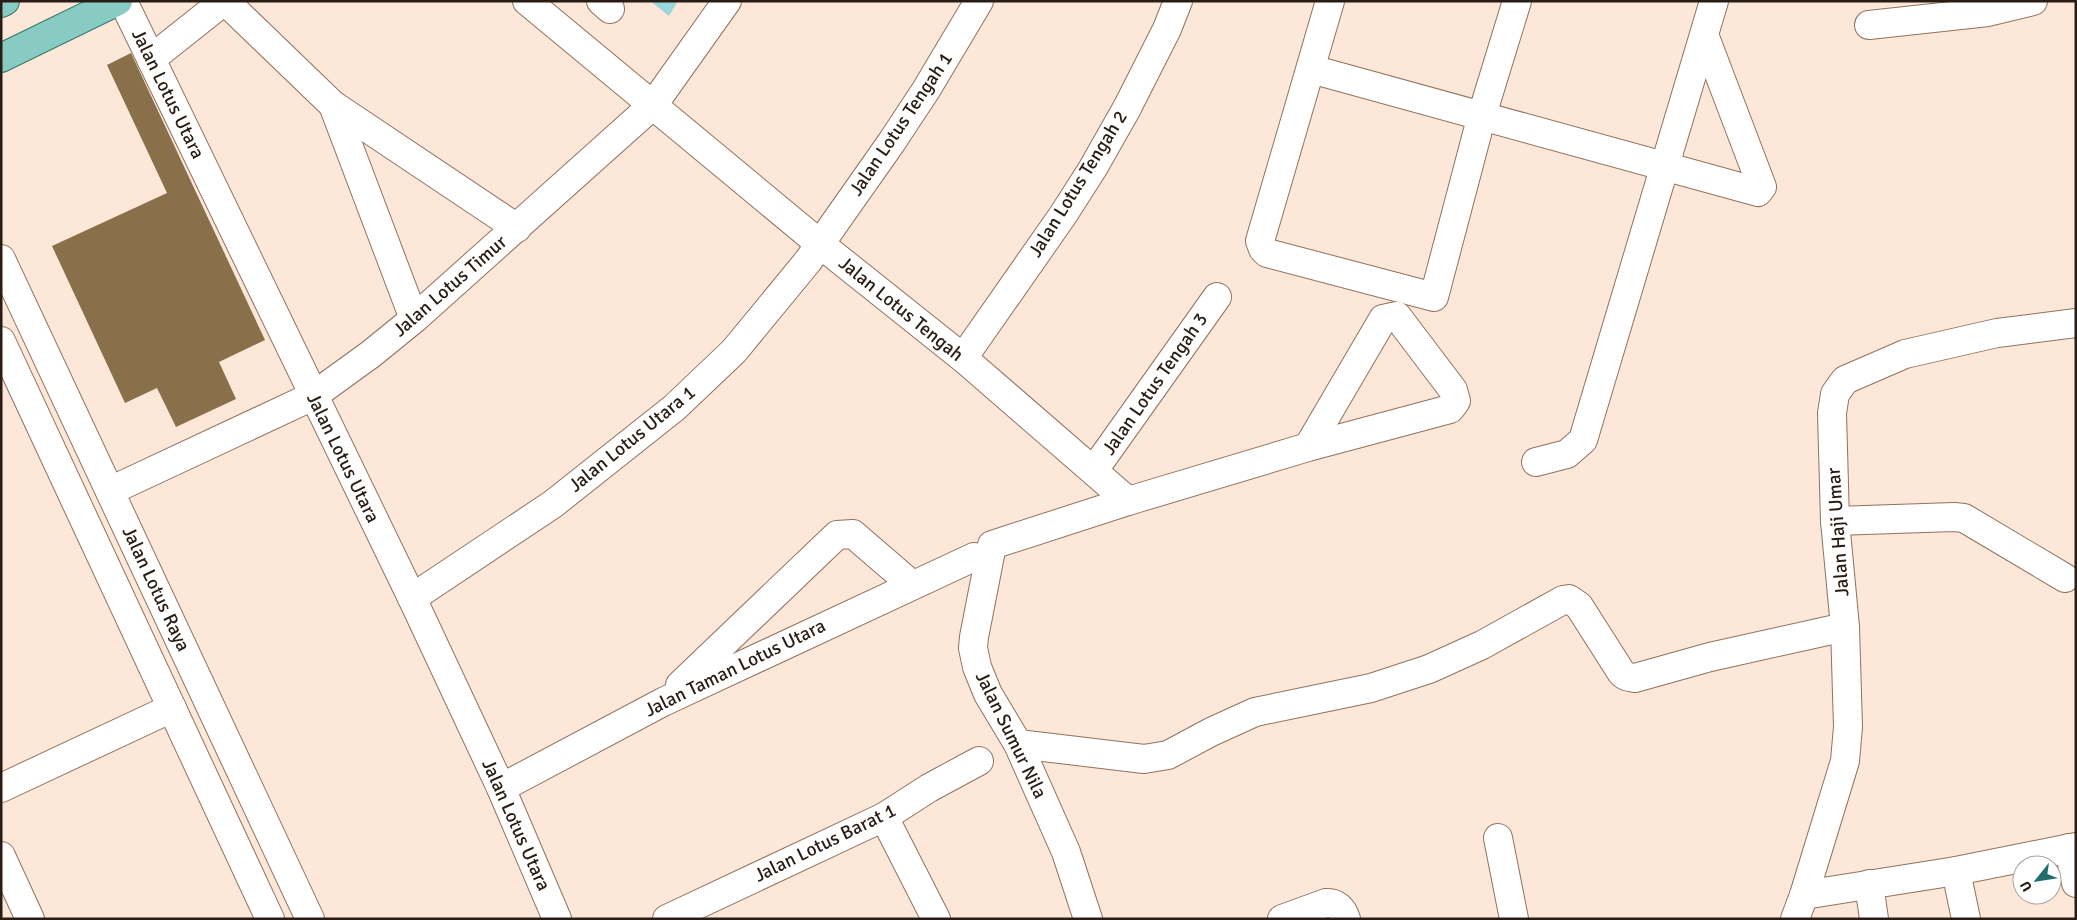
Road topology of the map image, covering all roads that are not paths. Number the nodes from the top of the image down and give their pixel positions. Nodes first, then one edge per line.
1 (118, 1) edge
2 (122, 1) edge
3 (225, 1) edge
4 (527, 1) edge
5 (727, 1) edge
6 (978, 1) edge
7 (1178, 1) edge
8 (1330, 1) edge
9 (1517, 1) edge
10 (1714, 1) edge
11 (2033, 1) edge
12 (1869, 25) dead end
13 (1704, 37) junction
14 (1, 58) edge
15 (151, 59) junction
16 (1311, 69) junction
17 (333, 105) junction
18 (653, 105) junction
19 (1482, 116) junction
20 (1666, 166) junction
21 (516, 228) junction
22 (820, 244) junction
23 (1, 259) edge
24 (1217, 297) dead end
25 (414, 319) junction
26 (2076, 323) edge
27 (1, 340) edge
28 (963, 358) junction
29 (313, 396) junction
30 (1308, 446) junction
31 (1536, 462) dead end
32 (1094, 470) junction
33 (110, 491) junction
34 (1128, 501) junction
35 (1835, 521) junction
36 (983, 551) junction
37 (2065, 578) dead end
38 (912, 584) junction
39 (412, 598) junction
40 (1844, 627) junction
41 (663, 702) junction
42 (172, 708) junction
43 (1018, 744) junction
44 (980, 761) dead end
45 (1, 788) edge
46 (501, 788) junction
47 (884, 817) junction
48 (1498, 838) dead end
49 (2072, 847) edge
50 (1, 856) edge
51 (1956, 871) junction
52 (2076, 883) edge
53 (1869, 884) junction
54 (1799, 907) edge
55 (30, 919) edge
56 (270, 919) edge
57 (310, 919) edge
58 (557, 919) edge
59 (667, 919) edge
60 (936, 919) edge
61 (1088, 919) edge
62 (1282, 919) edge
63 (1346, 919) edge
64 (1514, 919) edge
65 (1874, 919) edge
66 (1966, 919) edge

1 - 14 main road
2 - 15 street, Jalan Lotus Utara
3 - 15 street
3 - 17 street
4 - 18 street, Jalan Lotus Tengah
5 - 18 street, Jalan Lotus Timur
6 - 22 street, Jalan Lotus Tengah 1
7 - 28 street, Jalan Lotus Tengah 2
8 - 16 street
9 - 19 street
10 - 13 street
11 - 12 street
13 - 20 street
13 - 20 street
15 - 29 street, Jalan Lotus Utara
16 - 19 street
16 - 19 street
17 - 21 street
17 - 25 street
18 - 21 street, Jalan Lotus Timur
18 - 22 street, Jalan Lotus Tengah
19 - 20 street
20 - 31 street
21 - 25 street, Jalan Lotus Timur
22 - 28 street, Jalan Lotus Tengah
22 - 39 street, Jalan Lotus Utara 1
23 - 33 street, Jalan Lotus Raya
24 - 32 street, Jalan Lotus Tengah 3
25 - 29 street, Jalan Lotus Timur
26 - 35 street, Jalan Haji Umar
27 - 42 street, Jalan Lotus Raya
28 - 32 street, Jalan Lotus Tengah
29 - 33 street, Jalan Lotus Timur
29 - 39 street, Jalan Lotus Utara
30 - 30 street
30 - 34 street
32 - 34 street, Jalan Lotus Tengah
33 - 57 street, Jalan Lotus Raya
34 - 36 street, Jalan Taman Lotus Utara
35 - 37 street
35 - 40 street, Jalan Haji Umar
36 - 38 street, Jalan Taman Lotus Utara
36 - 43 street, Jalan Sumur Nila
38 - 41 street, Jalan Taman Lotus Utara
38 - 41 street
39 - 46 street, Jalan Lotus Utara
40 - 43 street
40 - 54 street, Jalan Haji Umar
41 - 46 street, Jalan Taman Lotus Utara
42 - 45 street
42 - 56 street, Jalan Lotus Raya
43 - 61 street, Jalan Sumur Nila
44 - 47 street, Jalan Lotus Barat 1
46 - 58 street, Jalan Lotus Utara
47 - 59 street, Jalan Lotus Barat 1
47 - 60 street
48 - 64 street
49 - 51 street
49 - 52 street
50 - 55 street
51 - 53 street
51 - 66 street
53 - 54 street
53 - 65 street
62 - 63 street

